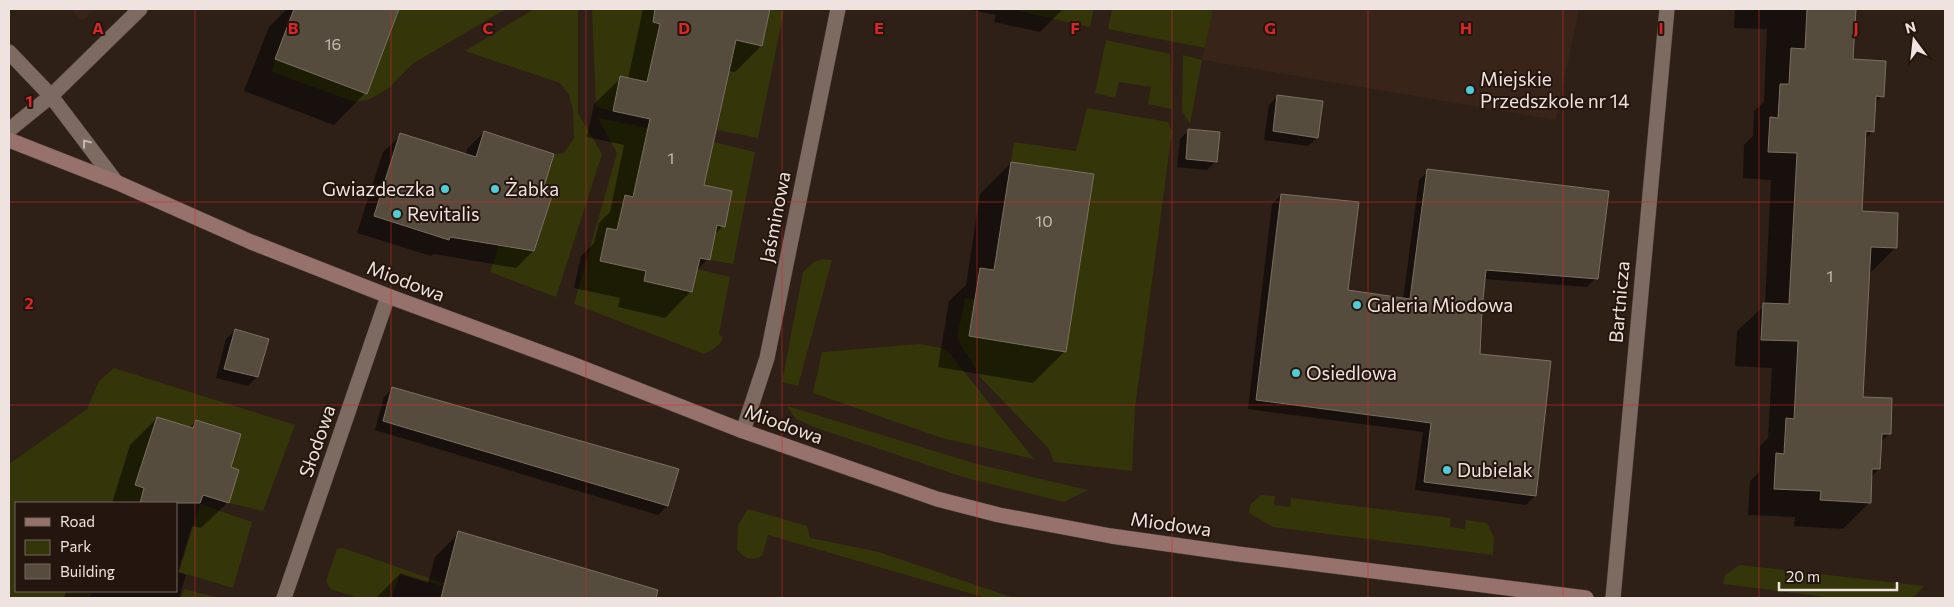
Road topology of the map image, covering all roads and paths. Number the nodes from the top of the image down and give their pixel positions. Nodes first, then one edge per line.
1 (140, 9) edge
2 (838, 9) edge
3 (1666, 9) edge
4 (9, 52) edge
5 (51, 96) junction
6 (9, 130) edge
7 (9, 140) edge
8 (116, 182) junction
9 (388, 296) junction
10 (743, 431) junction
11 (284, 598) edge
12 (1586, 598) edge
13 (1613, 598) edge

1 - 5 street
2 - 10 street, Jaśminowa
3 - 13 street, Bartnicza
4 - 5 street
5 - 6 street
8 -> 5 street
7 - 8 street, Miodowa
8 - 9 street, Miodowa
9 - 10 street, Miodowa
9 - 11 street, Słodowa
10 - 12 street, Miodowa

